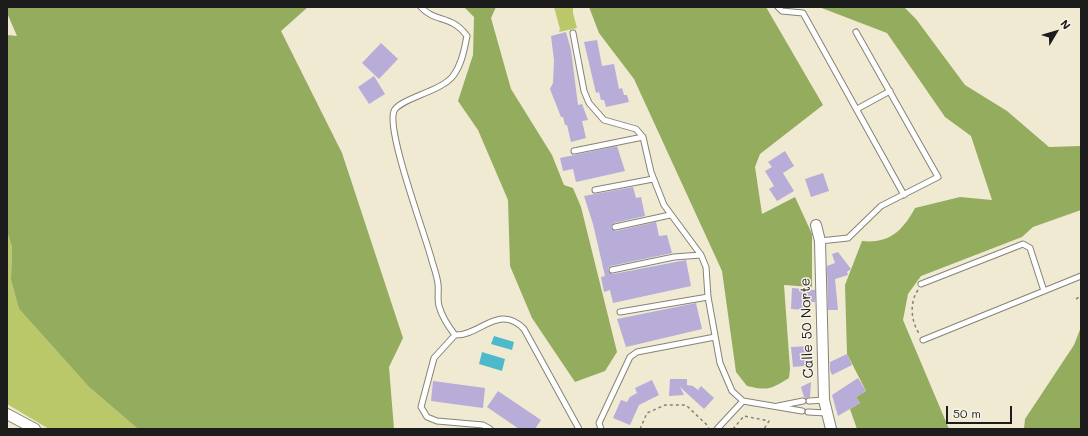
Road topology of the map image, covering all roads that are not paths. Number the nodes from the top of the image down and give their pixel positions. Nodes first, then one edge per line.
1 (420, 7) edge
2 (778, 7) edge
3 (856, 32) dead end
4 (573, 33) dead end
5 (890, 91) junction
6 (857, 109) junction
7 (643, 137) junction
8 (574, 151) dead end
9 (653, 179) junction
10 (595, 190) dead end
11 (904, 195) junction
12 (670, 215) junction
13 (816, 225) dead end
14 (615, 227) dead end
15 (820, 241) junction
16 (701, 255) junction
17 (612, 270) dead end
18 (1081, 276) edge
19 (921, 284) road end
20 (1044, 291) junction
21 (708, 296) junction
22 (620, 312) dead end
23 (455, 335) junction
24 (715, 337) junction
25 (923, 340) road end
26 (824, 400) junction
27 (743, 401) junction
28 (803, 401) dead end
29 (809, 401) dead end
30 (776, 406) junction
31 (802, 411) dead end
32 (808, 412) dead end
33 (826, 413) junction
34 (7, 414) edge
35 (35, 429) edge
36 (490, 429) edge
37 (580, 429) edge
38 (601, 429) edge
39 (717, 429) edge
40 (831, 429) edge

1 - 23 lane
2 - 6 lane
3 - 5 lane
4 - 7 lane
5 - 6 lane
5 - 11 lane
6 - 11 lane
7 - 8 lane
7 - 9 lane
9 - 10 lane
9 - 12 lane
11 - 15 lane
12 - 14 lane
12 - 16 lane
13 - 15 street, Calle 50 Norte
15 - 26 street, Calle 50 Norte
16 - 17 lane
16 - 21 lane
18 - 20 lane
19 - 20 lane
20 - 25 lane
21 - 22 lane
21 - 24 lane
23 - 36 lane
23 - 37 lane
24 - 27 lane
24 - 38 lane
26 - 29 lane
26 - 33 street, Calle 50 Norte
27 - 30 lane
27 - 39 lane
28 - 30 lane
30 - 31 lane
32 - 33 lane
33 - 40 street, Calle 50 Norte
34 - 35 street

